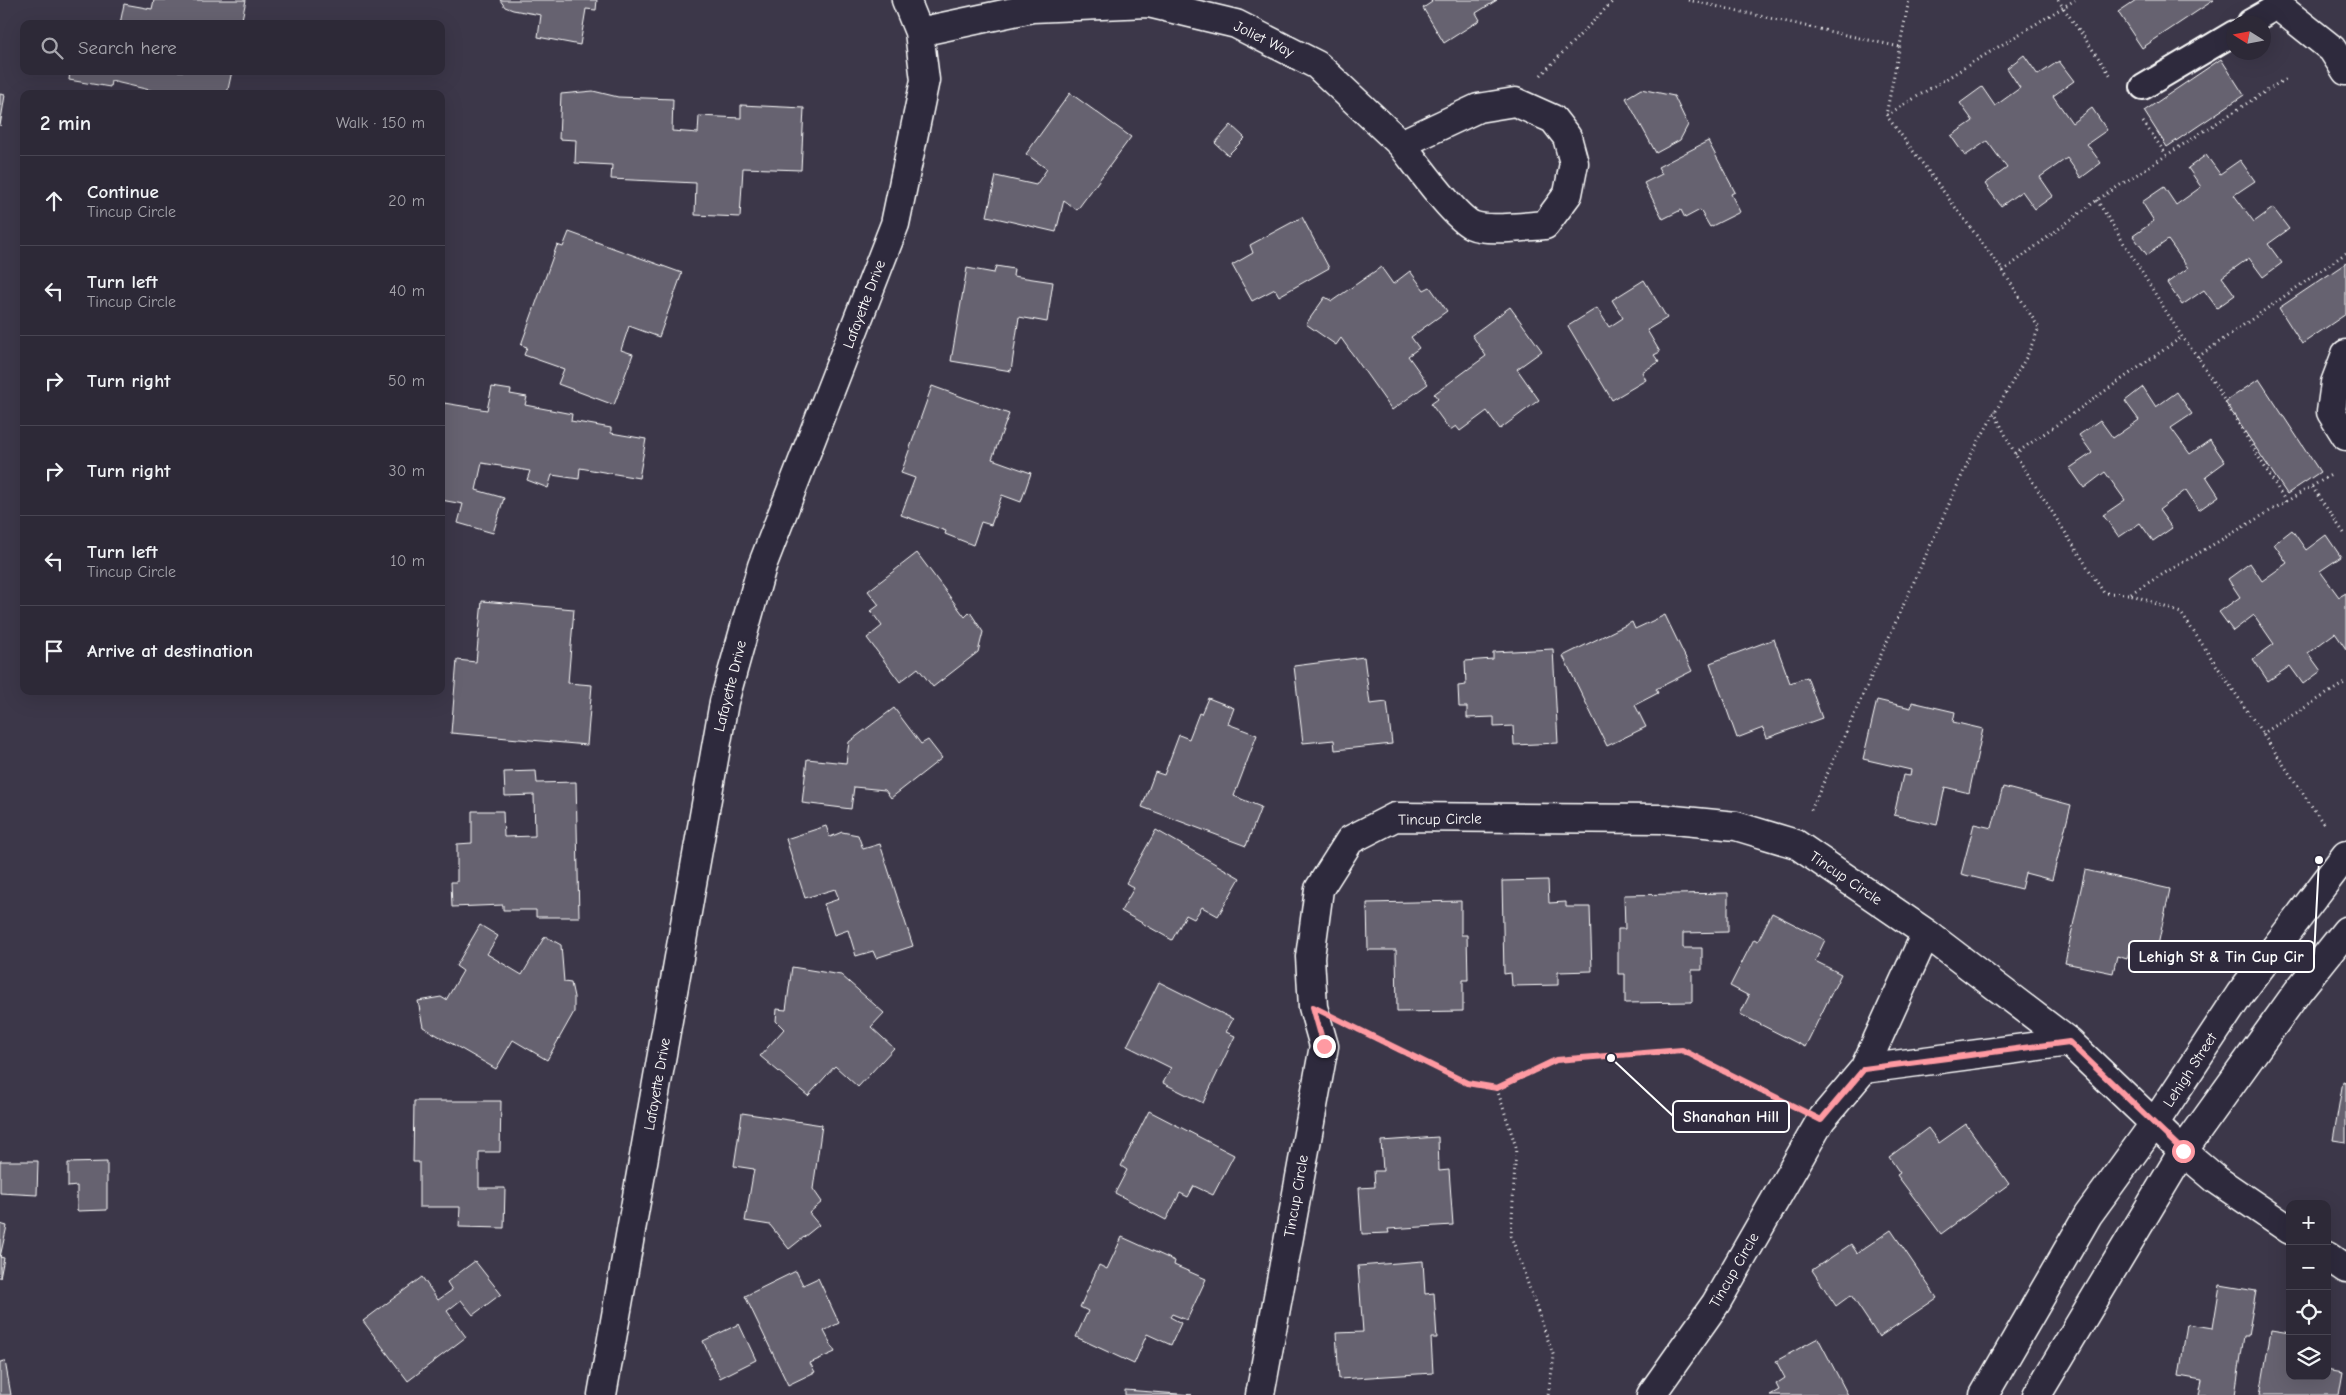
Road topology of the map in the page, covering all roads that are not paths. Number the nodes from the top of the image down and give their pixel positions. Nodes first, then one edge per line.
1 (906, 0) edge
2 (2277, 3) edge
3 (2260, 15) edge
4 (919, 32) junction
5 (2226, 38) edge
6 (2345, 69) edge
7 (2143, 87) dead end
8 (1401, 144) junction
9 (2346, 354) edge
10 (2346, 436) edge
11 (2346, 855) edge
12 (2346, 931) edge
13 (1926, 933) junction
14 (2069, 1042) junction
15 (1864, 1069) junction
16 (2154, 1124) junction
17 (2183, 1151) junction
18 (2286, 1227) edge
19 (2331, 1259) edge
20 (2346, 1269) edge
21 (602, 1395) edge
22 (1260, 1395) edge
23 (1652, 1395) edge
24 (1984, 1395) edge
25 (2037, 1395) edge

1 - 4 street, Lafayette Drive
2 - 3 lane
2 - 6 street
4 - 8 street, Joliet Way
4 - 21 street, Lafayette Drive
5 - 7 lane
8 - 8 street, Joliet Way
9 - 10 street
11 - 16 street, Lehigh Street
12 - 17 street
13 - 14 street, Tincup Circle
13 - 15 street, Tincup Circle
13 - 22 street, Tincup Circle
14 - 15 street
14 - 16 street, Tincup Circle
15 - 23 street, Tincup Circle
16 - 17 street, Tincup Circle
16 - 24 street, Lehigh Street
17 - 18 street, Tincup Circle
17 - 25 street
19 - 20 street

